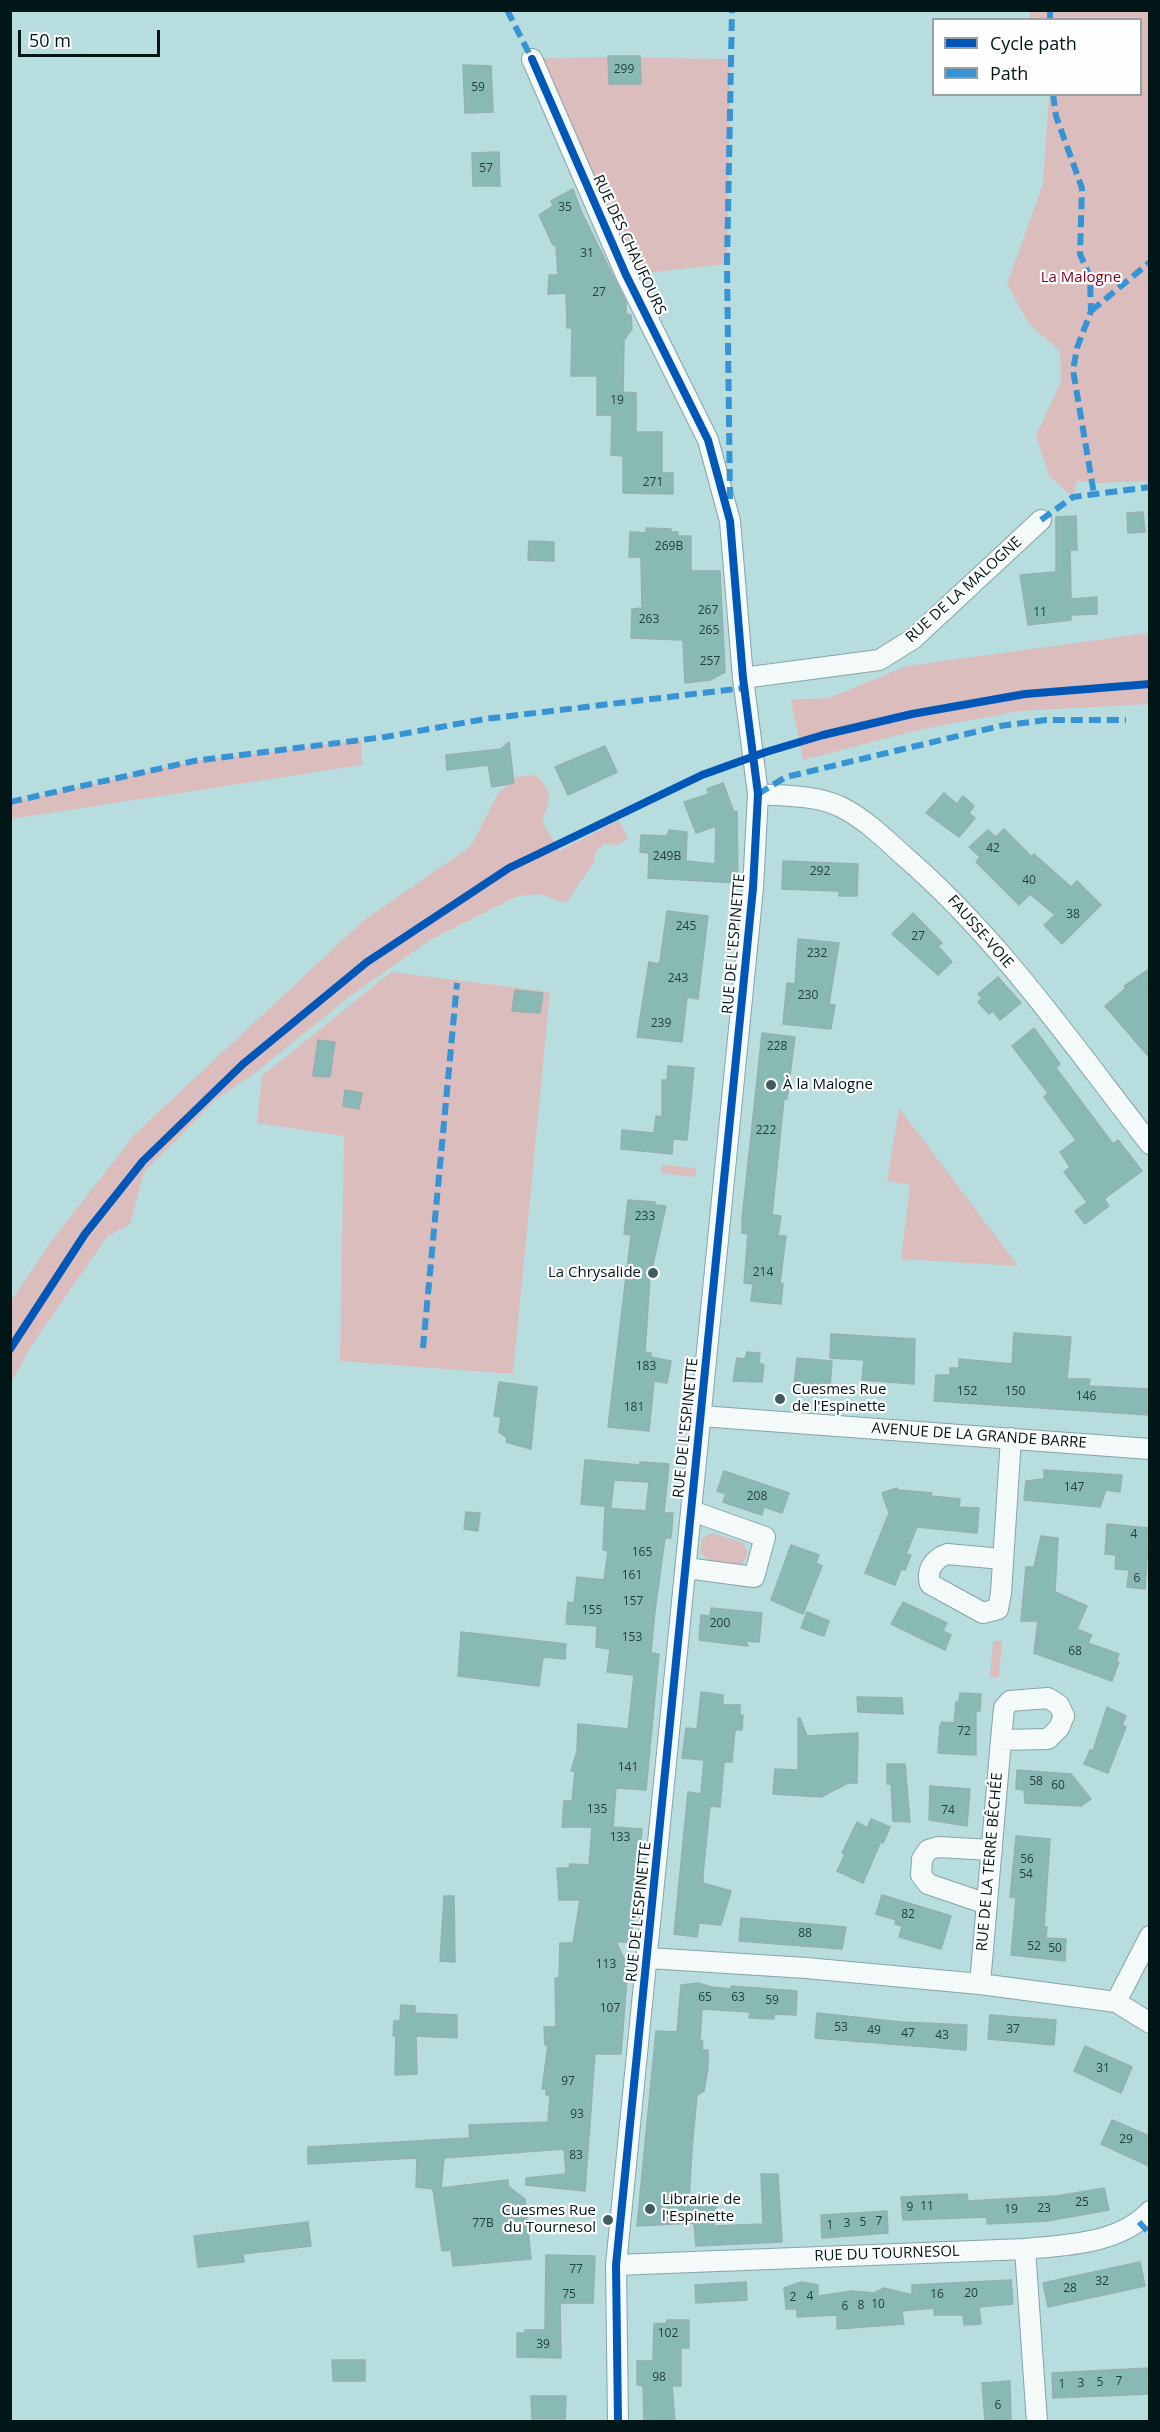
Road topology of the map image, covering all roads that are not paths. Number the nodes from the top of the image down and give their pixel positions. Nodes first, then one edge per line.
1 (532, 59) dead end
2 (708, 440) joint
3 (1041, 520) dead end
4 (743, 678) junction
5 (758, 794) junction
6 (1149, 1144) edge
7 (701, 1416) junction
8 (1011, 1438) junction
9 (1149, 1449) edge
10 (692, 1511) junction
11 (1002, 1559) dead end
12 (686, 1568) junction
13 (1000, 1740) dead end
14 (992, 1850) junction
15 (987, 1904) junction
16 (1149, 1936) edge
17 (648, 1958) junction
18 (980, 1984) junction
19 (1116, 2002) junction
20 (1149, 2023) edge
21 (1149, 2211) edge
22 (1025, 2249) junction
23 (616, 2265) junction
24 (618, 2421) edge
25 (1037, 2421) edge

1 - 2 street, RUE DES CHAUFOURS
2 - 4 street, RUE DE L'ESPINETTE
3 - 4 street, RUE DE LA MALOGNE
4 - 5 street, RUE DE L'ESPINETTE
5 - 6 street, FAUSSE-VOIE
5 - 7 street, RUE DE L'ESPINETTE
7 - 8 street, AVENUE DE LA GRANDE BARRE
7 - 10 street, RUE DE L'ESPINETTE
8 - 9 street, AVENUE DE LA GRANDE BARRE
8 - 11 street
10 - 12 street, RUE DE L'ESPINETTE
10 - 12 street, RUE DE L'ESPINETTE
12 - 17 street, RUE DE L'ESPINETTE
13 - 14 street, RUE DE LA TERRE BÊCHÉE
14 - 15 street, RUE DE LA TERRE BÊCHÉE
14 - 15 street
15 - 18 street, RUE DE LA TERRE BÊCHÉE
16 - 19 street
17 - 18 street
17 - 23 street, RUE DE L'ESPINETTE
18 - 19 street
19 - 20 street
21 - 22 street, RUE DU TOURNESOL
22 - 23 street, RUE DU TOURNESOL
22 - 25 street
23 - 24 street, RUE DE L'ESPINETTE

